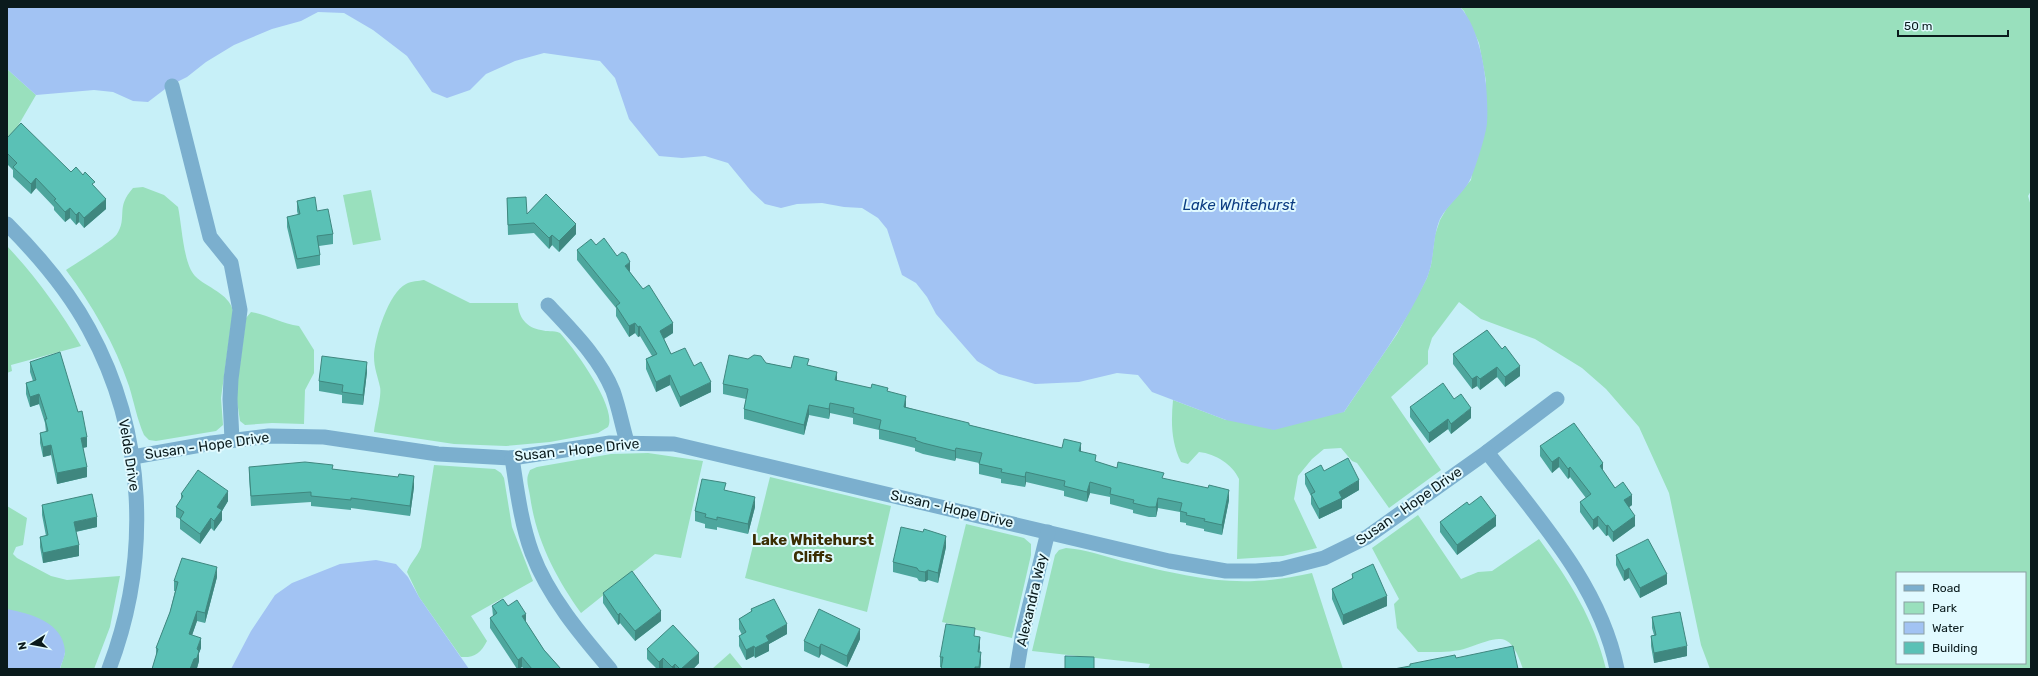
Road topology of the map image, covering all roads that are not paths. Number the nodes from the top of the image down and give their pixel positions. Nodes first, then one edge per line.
1 (172, 86) dead end
2 (7, 224) edge
3 (548, 305) dead end
4 (1557, 399) dead end
5 (232, 440) junction
6 (627, 442) junction
7 (1487, 452) junction
8 (133, 457) junction
9 (512, 458) junction
10 (1048, 532) junction
11 (109, 669) edge
12 (610, 669) edge
13 (1017, 669) edge
14 (1617, 669) edge

1 - 5 street
2 - 8 street, Velde Drive
3 - 6 street
4 - 7 street, Susan - Hope Drive
5 - 8 street, Susan - Hope Drive
5 - 9 street, Susan - Hope Drive
6 - 9 street, Susan - Hope Drive
6 - 10 street, Susan - Hope Drive
7 - 10 street, Susan - Hope Drive
7 - 14 street
8 - 11 street, Velde Drive
9 - 12 street
10 - 13 street, Alexandra Way

